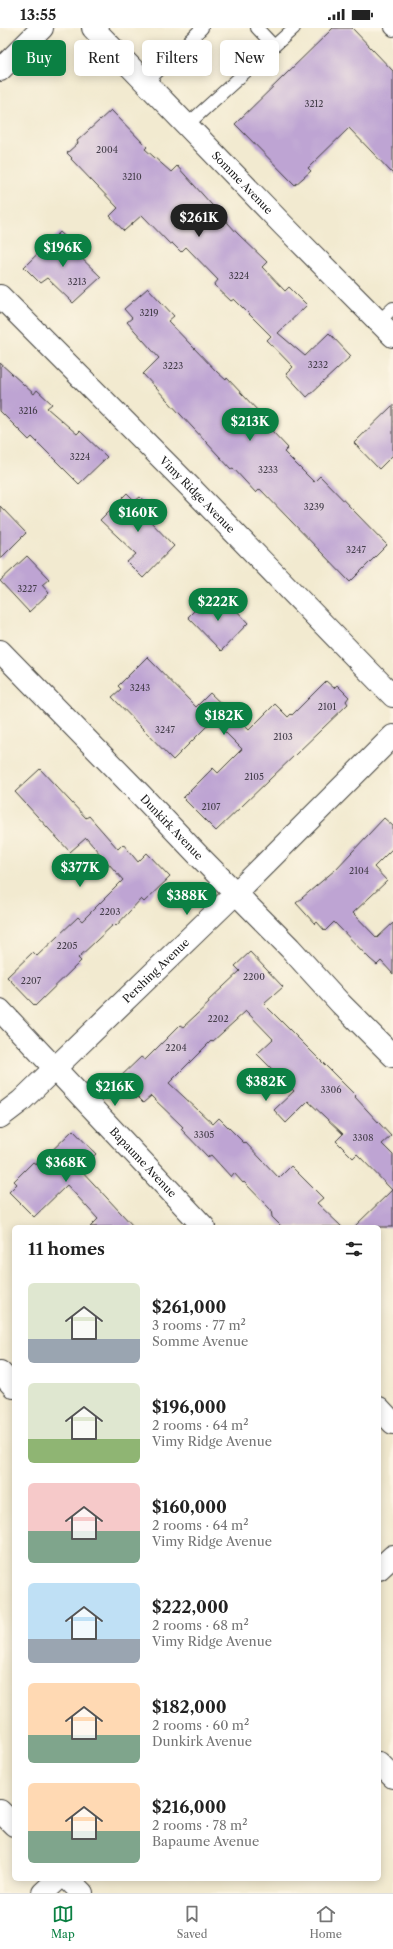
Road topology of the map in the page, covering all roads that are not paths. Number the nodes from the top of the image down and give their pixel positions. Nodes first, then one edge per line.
1 (42, 28) edge
2 (93, 28) edge
3 (202, 28) edge
4 (257, 28) edge
5 (294, 28) edge
6 (268, 40) edge
7 (279, 42) edge
8 (0, 70) edge
9 (241, 76) edge
10 (146, 83) junction
11 (186, 125) junction
12 (0, 296) edge
13 (388, 322) edge
14 (0, 651) edge
15 (393, 696) edge
16 (393, 736) edge
17 (236, 893) junction
18 (0, 1010) edge
19 (393, 1056) edge
20 (54, 1067) junction
21 (0, 1117) edge
22 (202, 1225) edge
23 (0, 1372) edge
24 (12, 1385) edge
25 (381, 1410) edge
26 (393, 1423) edge
27 (393, 1556) edge
28 (381, 1567) edge
29 (381, 1765) edge
30 (393, 1777) edge
31 (0, 1811) edge
32 (12, 1823) edge
33 (56, 1881) edge
34 (70, 1881) edge
35 (43, 1893) edge
36 (82, 1893) edge

1 - 8 street
2 - 10 street, Somme Avenue
3 - 10 lane
4 - 6 lane
5 - 7 lane
9 - 11 lane
10 - 11 street, Somme Avenue
11 - 13 street, Somme Avenue
12 - 15 street, Vimy Ridge Avenue
14 - 17 street, Dunkirk Avenue
16 - 17 street, Pershing Avenue
17 - 19 street, Dunkirk Avenue
17 - 20 street, Pershing Avenue
18 - 20 street, Bapaume Avenue
20 - 21 street, Pershing Avenue
20 - 22 street, Bapaume Avenue
23 - 24 street
25 - 26 street
27 - 28 street
29 - 30 street
31 - 32 street
33 - 35 street
34 - 36 street

